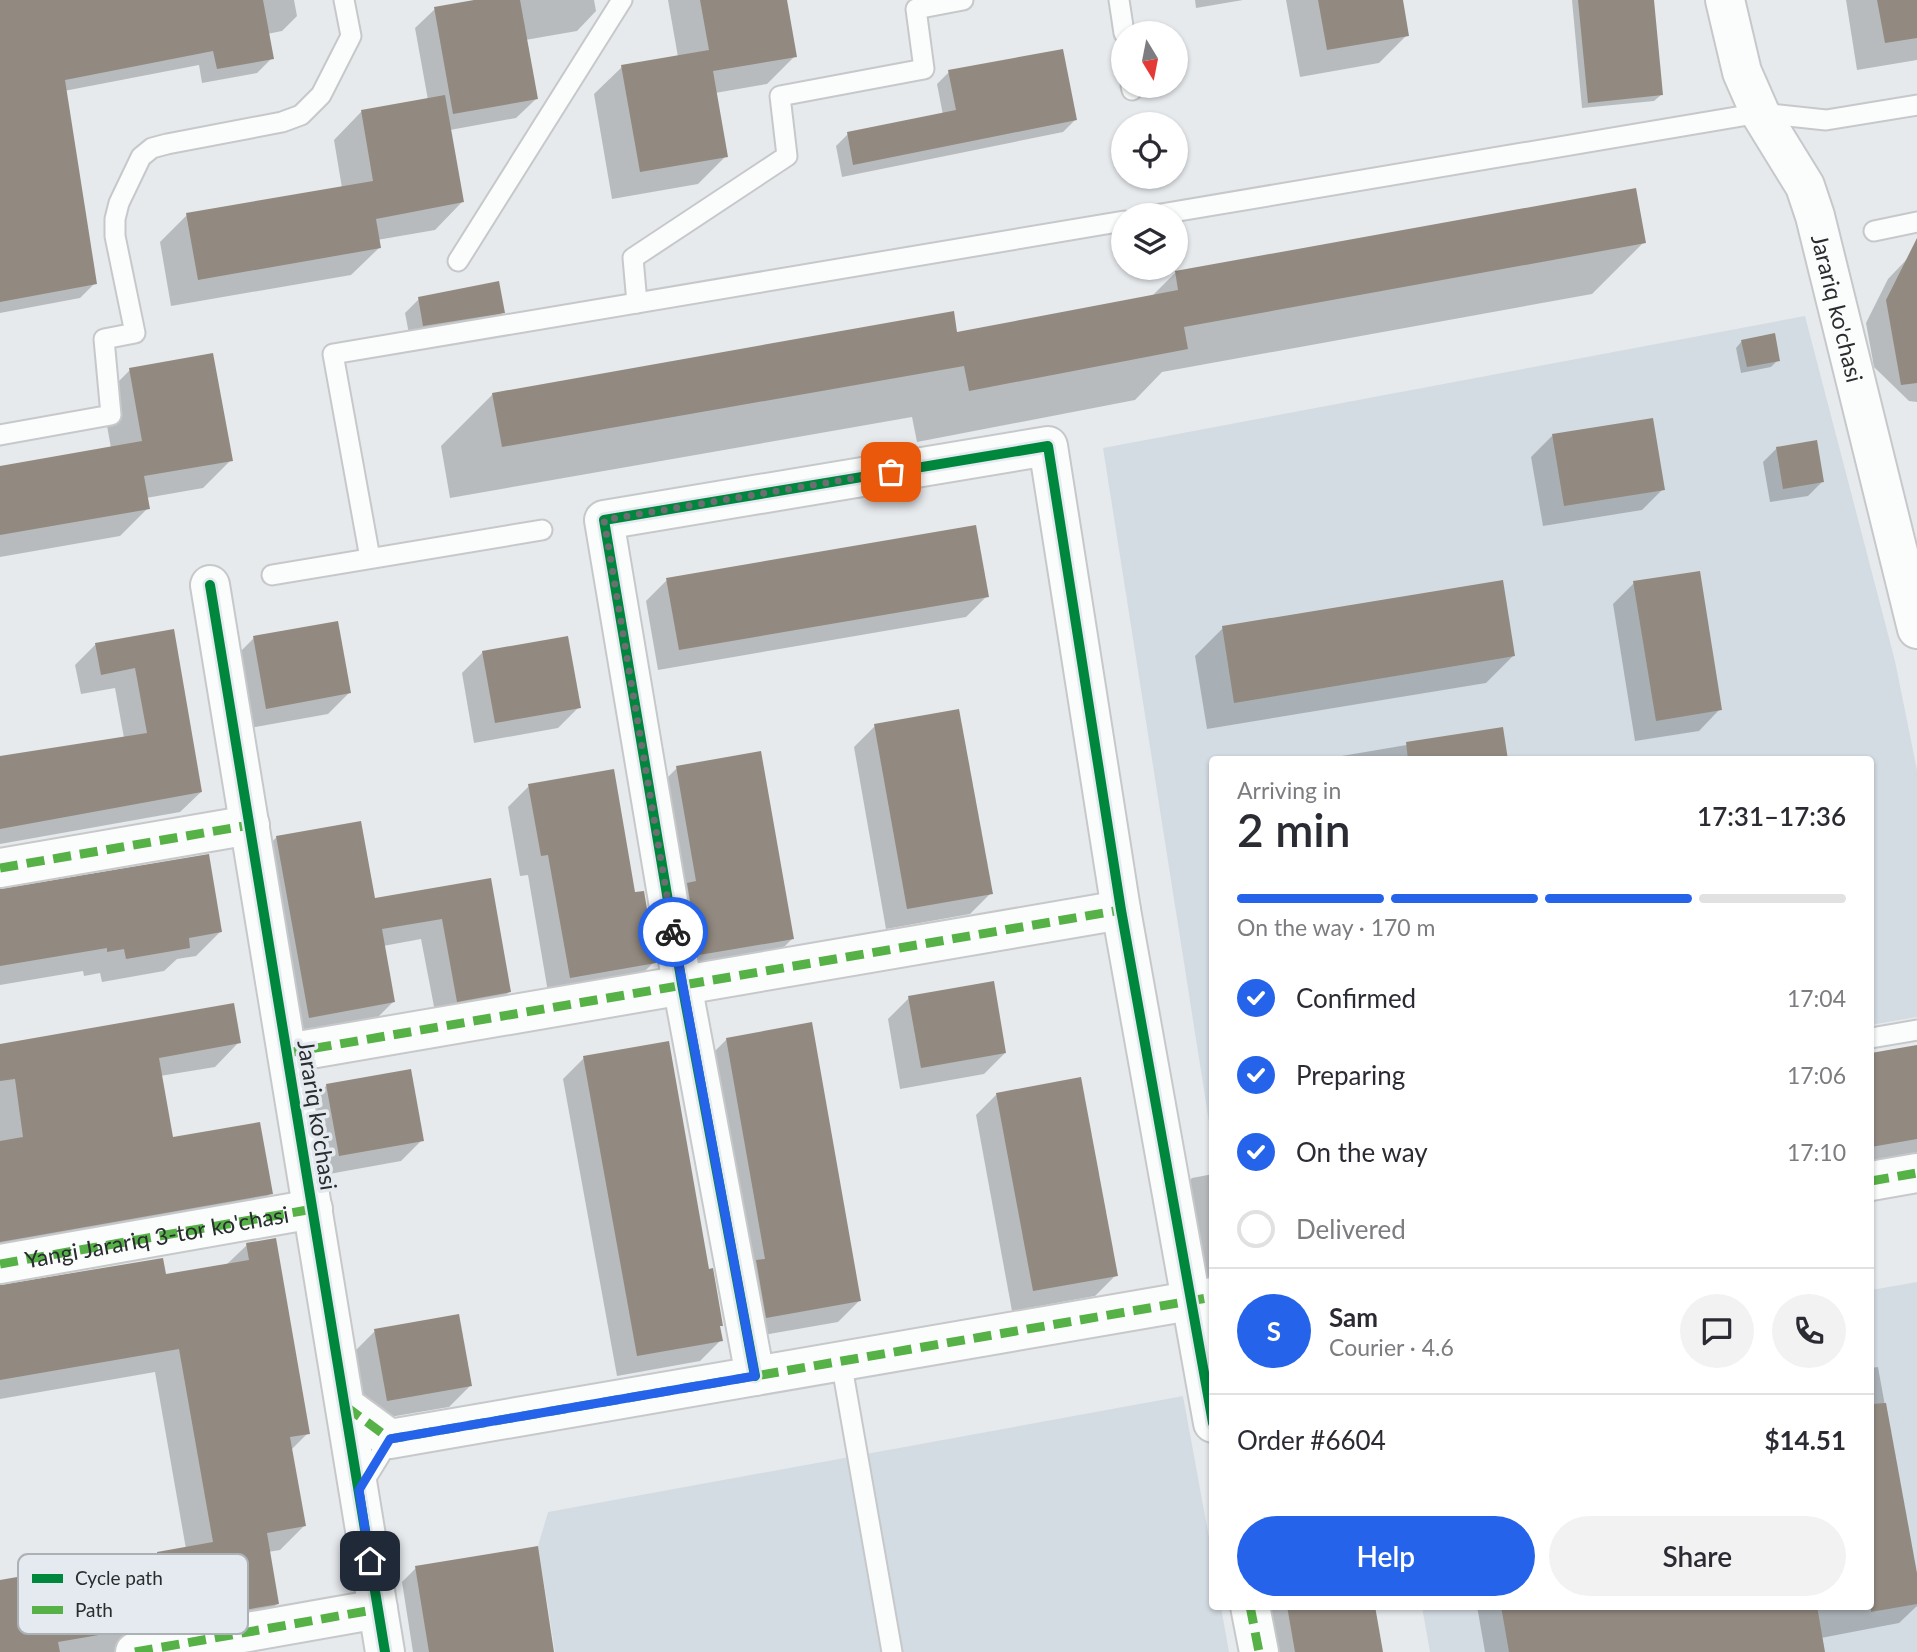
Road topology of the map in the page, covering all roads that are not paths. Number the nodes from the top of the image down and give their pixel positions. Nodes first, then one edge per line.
1 (344, 0) edge
2 (622, 0) edge
3 (963, 0) edge
4 (1119, 0) edge
5 (1725, 0) edge
6 (1122, 21) edge
7 (1917, 105) edge
8 (1760, 113) junction
9 (1188, 209) edge
10 (1917, 222) edge
11 (1111, 223) edge
12 (1874, 231) dead end
13 (458, 261) dead end
14 (637, 303) junction
15 (0, 435) edge
16 (542, 530) dead end
17 (370, 558) junction
18 (272, 575) dead end
19 (210, 584) dead end
20 (1915, 616) edge
21 (250, 825) junction
22 (0, 868) edge
23 (1121, 910) junction
24 (682, 984) junction
25 (1917, 1030) edge
26 (1874, 1037) edge
27 (287, 1053) junction
28 (1917, 1173) edge
29 (1874, 1180) edge
30 (313, 1209) junction
31 (0, 1264) edge
32 (1202, 1299) edge
33 (841, 1361) junction
34 (755, 1376) junction
35 (1209, 1378) edge
36 (345, 1406) junction
37 (390, 1439) junction
38 (359, 1490) junction
39 (378, 1609) junction
40 (1251, 1610) edge
41 (248, 1632) edge
42 (237, 1634) edge
43 (135, 1652) edge
44 (385, 1652) edge
45 (892, 1652) edge
46 (1259, 1652) edge

1 - 15 lane
2 - 13 lane
3 - 14 lane
4 - 6 lane
5 - 8 street, Jarariq ko'chasi
7 - 8 lane
8 - 9 lane
8 - 20 street, Jarariq ko'chasi
10 - 12 lane
11 - 14 lane
14 - 17 lane
16 - 17 lane
17 - 18 lane
19 - 21 street, Jarariq ko'chasi
21 - 22 street
21 - 27 street, Jarariq ko'chasi
23 - 24 street
23 - 24 street
23 - 32 street
24 - 27 street
24 - 34 street
25 - 26 lane
27 - 30 street, Jarariq ko'chasi
28 - 29 street
30 - 31 street, Yangi Jarariq 3-tor ko'chasi
30 - 36 street, Jarariq ko'chasi
32 - 33 street
32 - 35 street
33 - 34 street
33 - 45 lane
34 - 37 street
36 - 37 street
36 - 38 street, Jarariq ko'chasi
37 - 38 lane
38 - 39 street, Jarariq ko'chasi
39 - 41 street
39 - 44 street, Jarariq ko'chasi
40 - 46 street
42 - 43 street

